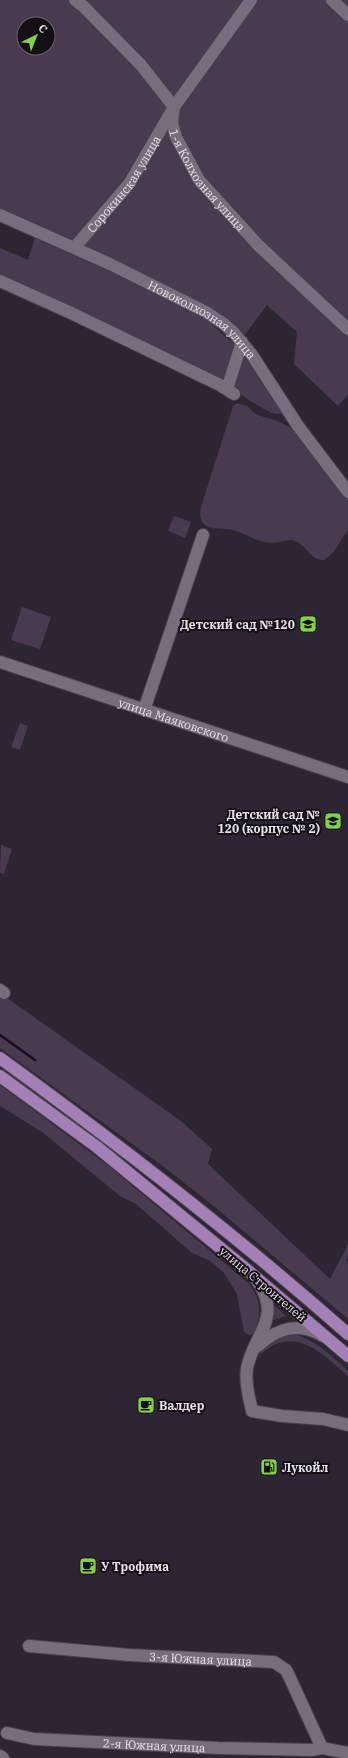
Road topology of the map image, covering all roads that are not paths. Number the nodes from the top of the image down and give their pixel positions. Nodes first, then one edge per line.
1 (75, 0) edge
2 (251, 0) edge
3 (332, 0) edge
4 (348, 15) edge
5 (174, 108) junction
6 (0, 215) edge
7 (75, 247) junction
8 (0, 281) edge
9 (348, 329) edge
10 (242, 342) junction
11 (348, 492) edge
12 (203, 535) dead end
13 (0, 662) edge
14 (144, 710) junction
15 (348, 777) edge
16 (0, 1058) edge
17 (0, 1076) edge
18 (246, 1269) junction
19 (348, 1334) edge
20 (333, 1342) junction
21 (254, 1349) junction
22 (348, 1356) edge
23 (348, 1425) edge
24 (28, 1646) dead end
25 (7, 1733) dead end
26 (313, 1752) edge
27 (215, 1753) edge
28 (348, 1753) edge
29 (0, 1756) edge
30 (3, 1758) edge

1 - 5 street
2 - 5 street, Сорокинская улица
3 - 4 street
5 - 7 street, Сорокинская улица
5 - 9 street, 1-я Колхозная улица
6 - 7 street, Новоколхозная улица
7 - 10 street, Новоколхозная улица
8 - 10 street
10 - 11 street, Новоколхозная улица
12 - 14 street
13 - 14 street, улица Маяковского
14 - 15 street, улица Маяковского
16 - 19 main road, улица Строителей
17 - 18 main road, улица Строителей
18 - 20 main road, улица Строителей
18 - 21 street
20 - 21 street
20 - 22 main road, улица Строителей
21 - 23 street
24 - 26 street, 3-я Южная улица
25 - 27 street, 2-я Южная улица
26 - 27 street, 2-я Южная улица
26 - 28 street, 2-я Южная улица
29 - 30 street

